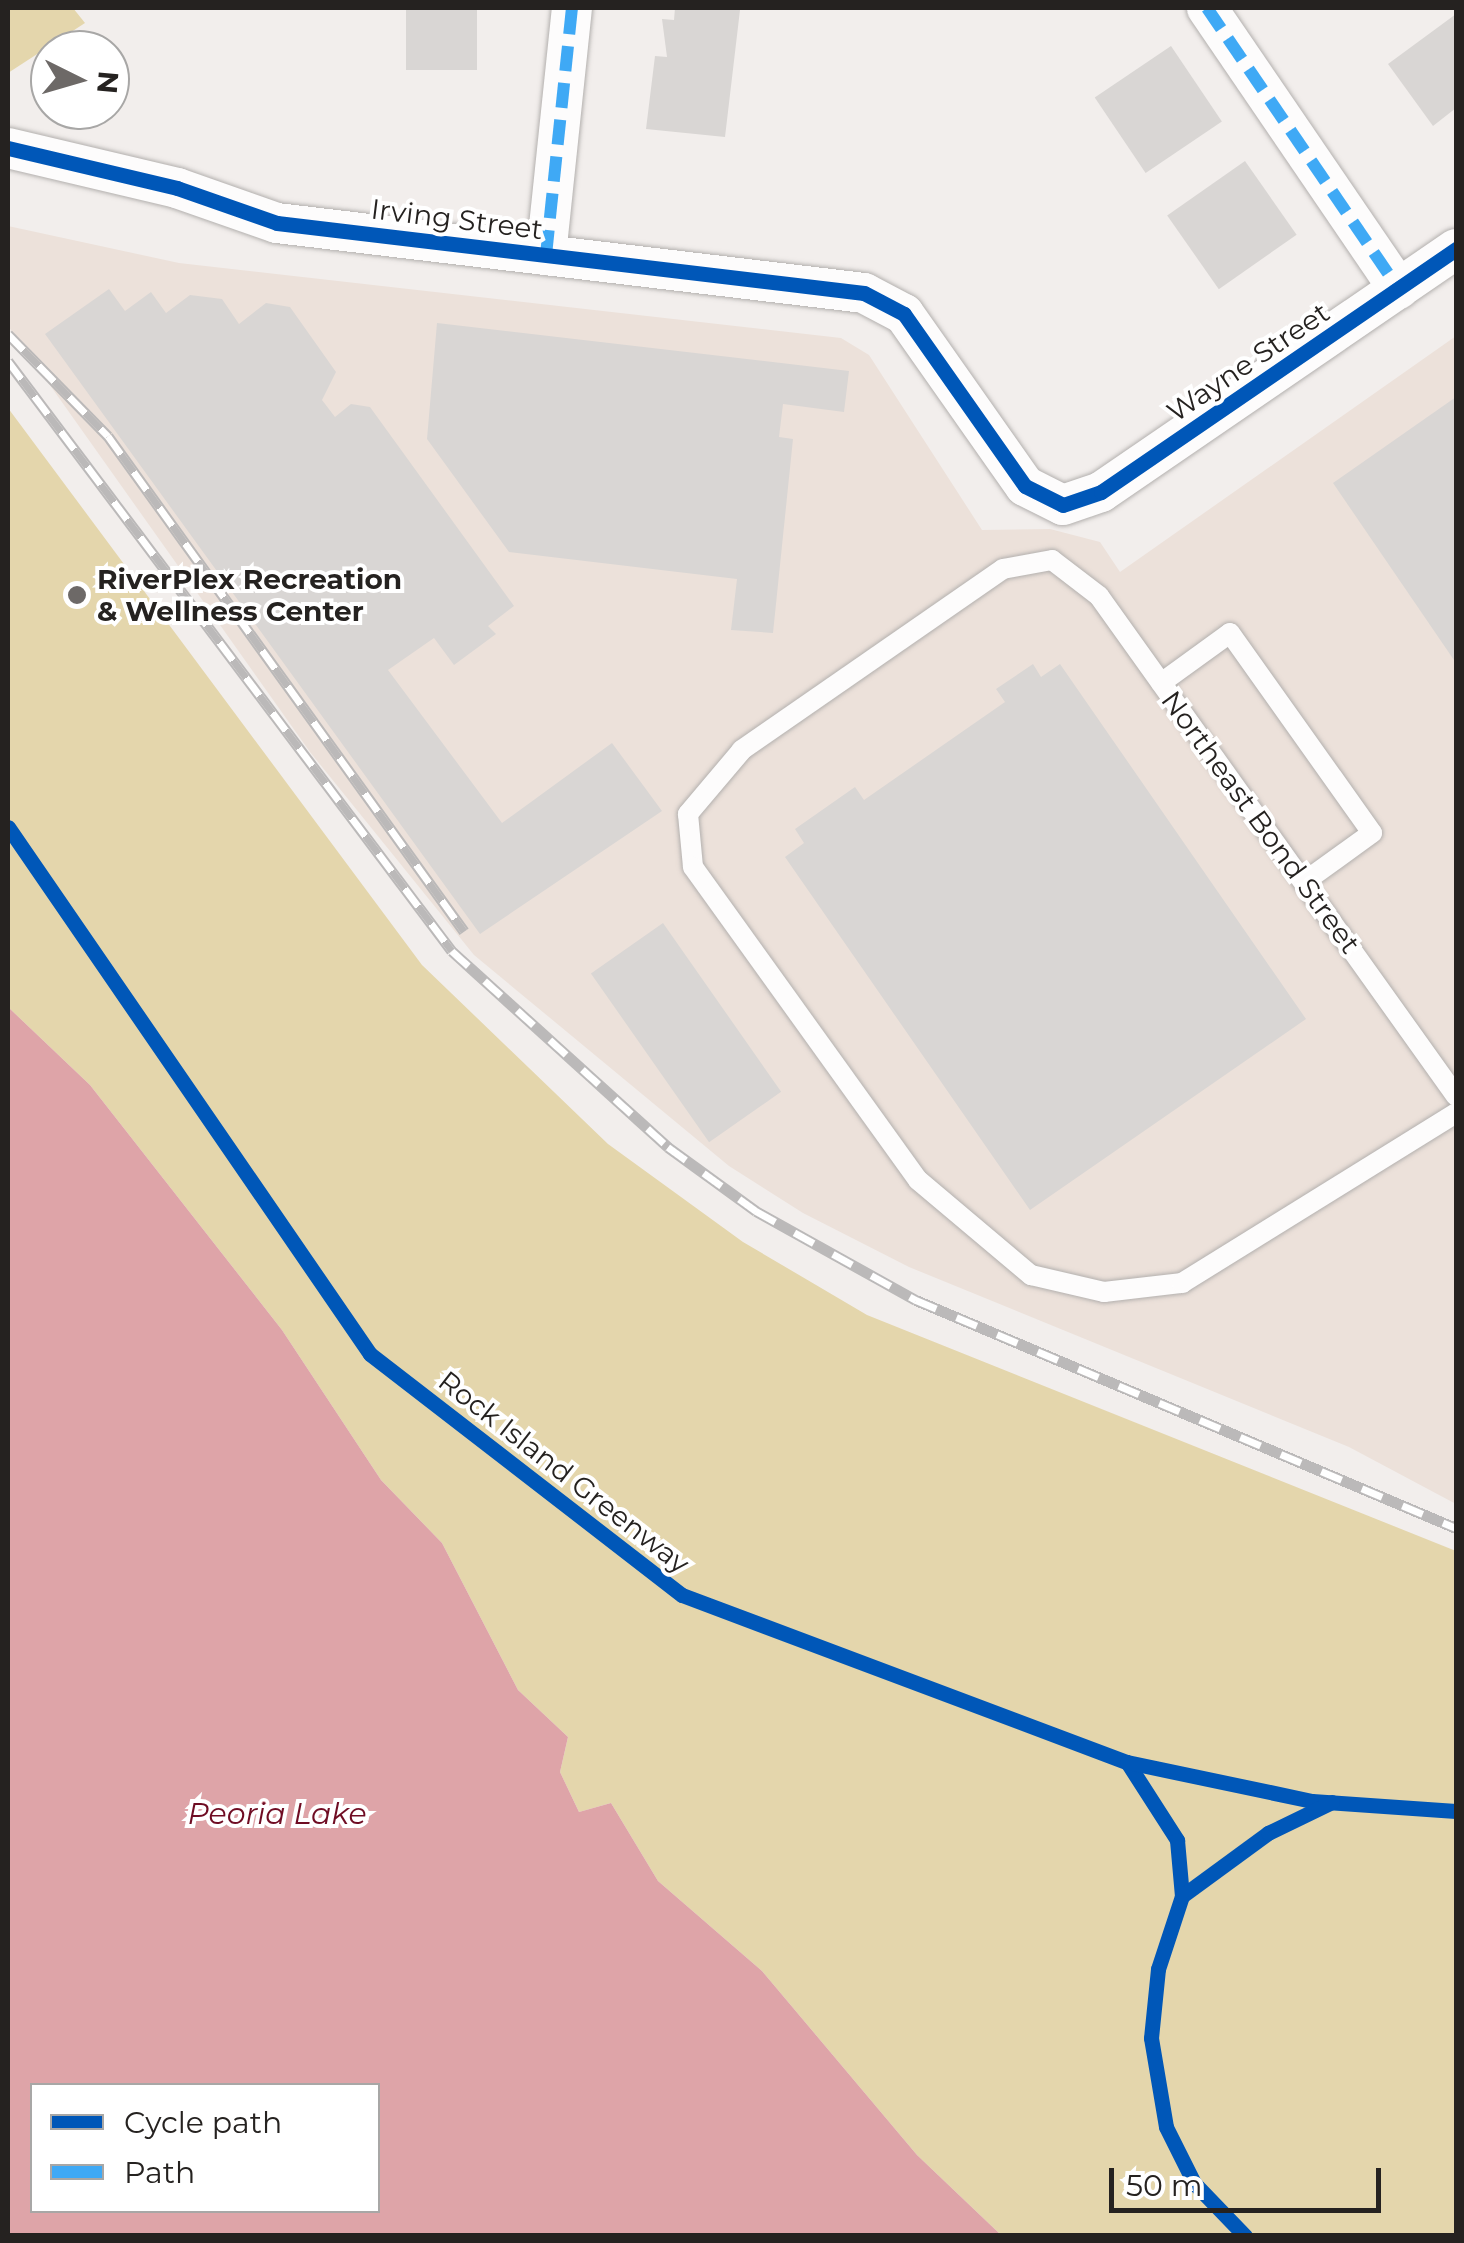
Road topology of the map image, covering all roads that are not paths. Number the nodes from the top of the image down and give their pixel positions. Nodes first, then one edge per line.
1 (572, 8) edge
2 (1208, 8) edge
3 (8, 148) edge
4 (1456, 250) edge
5 (546, 254) junction
6 (1399, 289) junction
7 (1062, 505) joint
8 (1161, 682) junction
9 (1304, 882) junction
10 (1456, 1096) edge
11 (1456, 1114) edge

1 - 5 street
2 - 6 street
3 - 5 street, Irving Street
4 - 6 street, Wayne Street
5 - 7 street, Irving Street
6 - 7 street, Wayne Street
8 - 9 lane, Northeast Bond Street
8 - 9 lane
8 - 11 lane, Northeast Bond Street
9 - 10 lane, Northeast Bond Street

